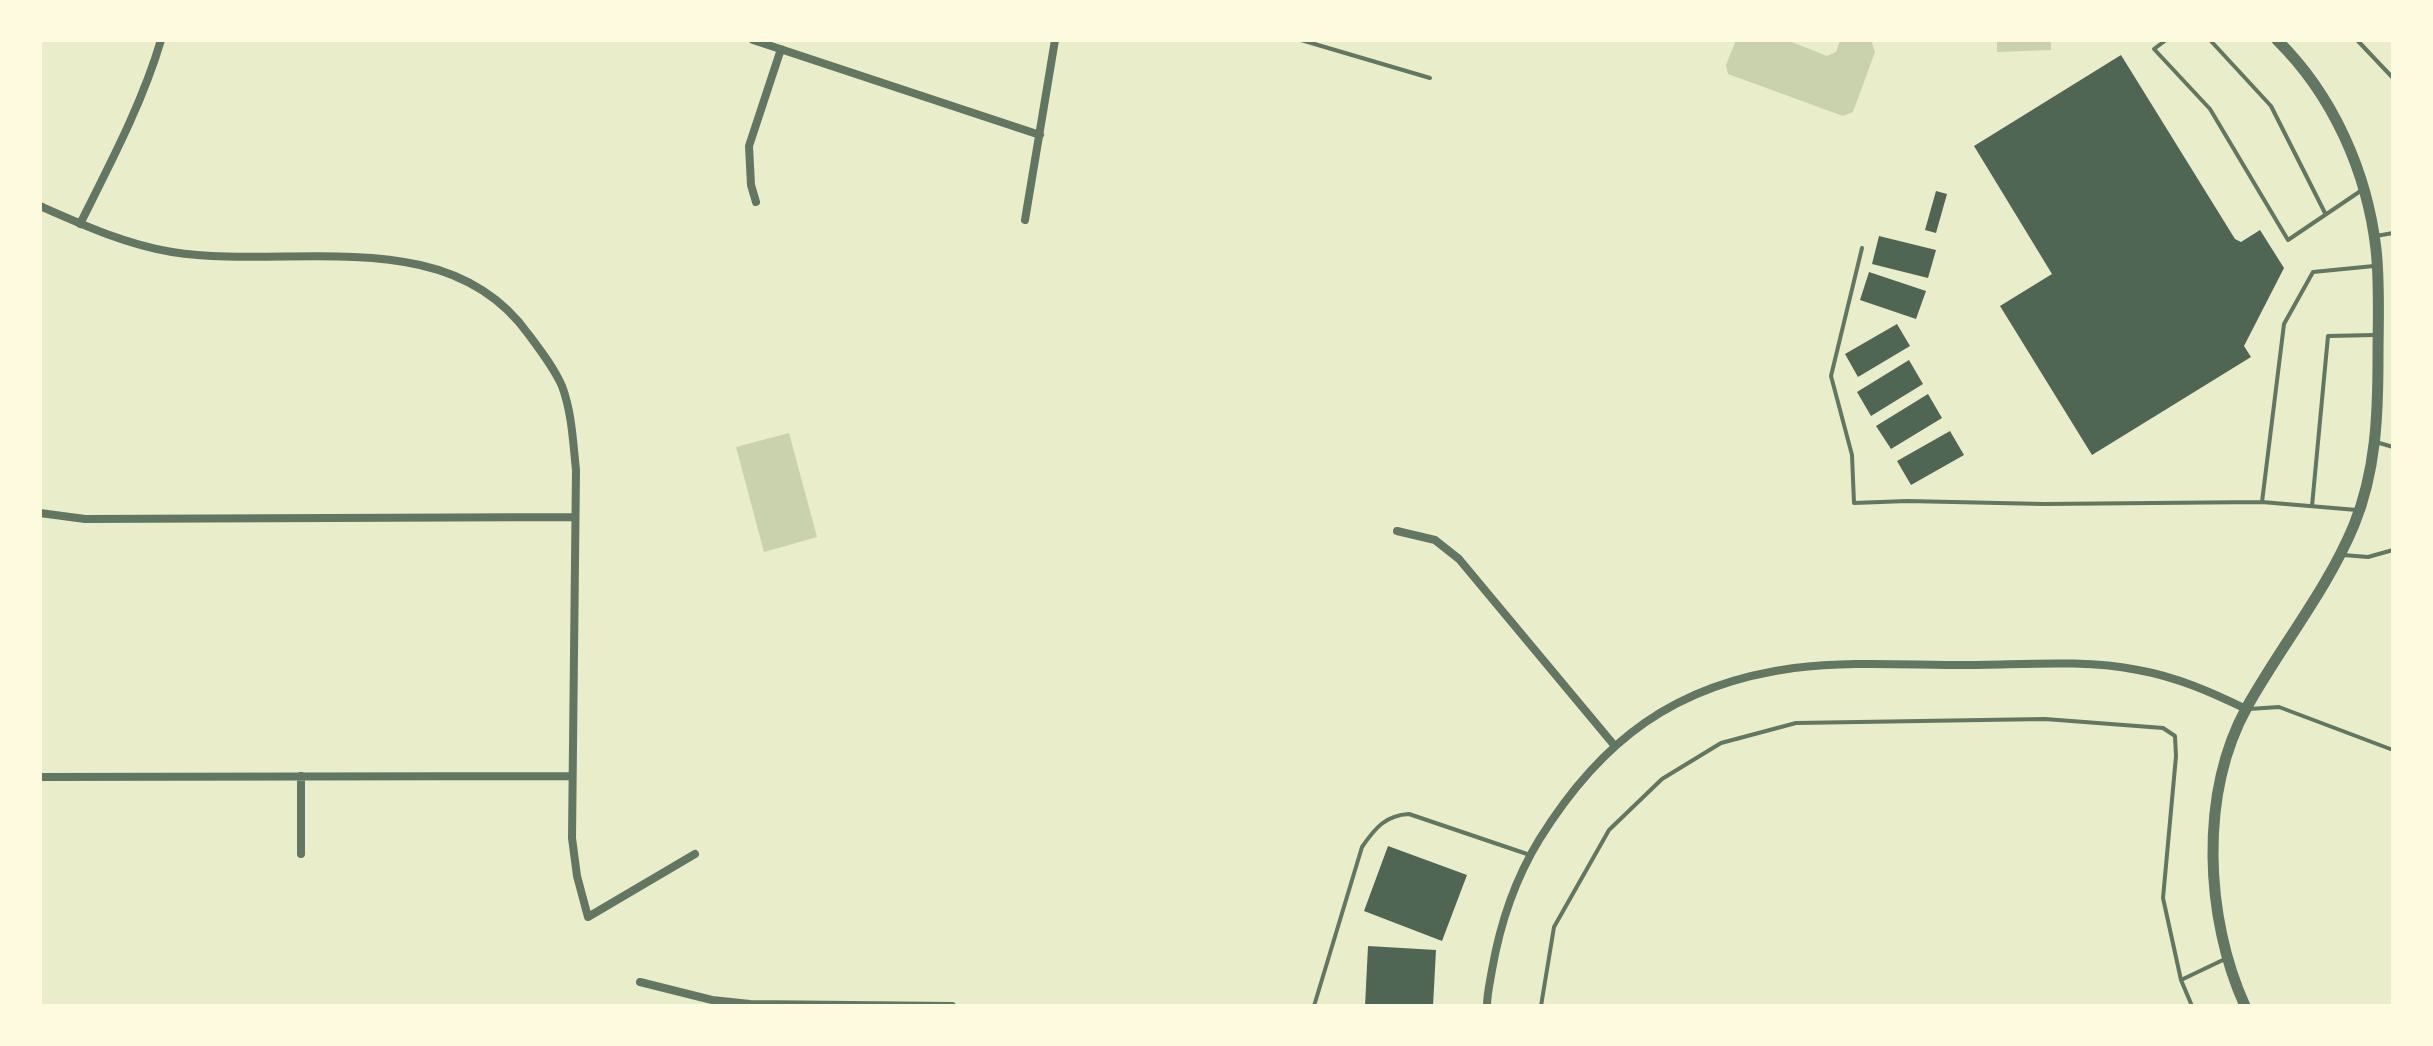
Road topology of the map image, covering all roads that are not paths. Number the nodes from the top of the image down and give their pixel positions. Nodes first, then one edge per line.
1 (161, 40) edge
2 (753, 40) edge
3 (1055, 40) edge
4 (1301, 40) edge
5 (2166, 40) edge
6 (2210, 40) edge
7 (2277, 40) edge
8 (2357, 40) edge
9 (781, 49) junction
10 (1430, 78) dead end
11 (2393, 78) edge
12 (1040, 135) junction
13 (2364, 189) junction
14 (756, 202) dead end
15 (40, 206) edge
16 (2326, 213) junction
17 (1025, 220) dead end
18 (80, 224) junction
19 (2393, 233) edge
20 (2374, 237) junction
21 (1862, 248) dead end
22 (2377, 265) junction
23 (2378, 335) junction
24 (2375, 442) junction
25 (2393, 447) edge
26 (2262, 502) junction
27 (2312, 506) junction
28 (2359, 510) junction
29 (40, 513) edge
30 (575, 517) junction
31 (1397, 531) dead end
32 (2393, 550) edge
33 (2340, 554) junction
34 (2246, 709) junction
35 (1614, 745) junction
36 (2393, 751) edge
37 (301, 776) junction
38 (572, 776) junction
39 (40, 777) edge
40 (301, 854) dead end
41 (695, 854) dead end
42 (1530, 855) junction
43 (2228, 958) junction
44 (2181, 980) junction
45 (640, 982) dead end
46 (848, 1006) edge
47 (952, 1006) edge
48 (1314, 1006) edge
49 (1487, 1006) edge
50 (1541, 1006) edge
51 (2192, 1006) edge
52 (2245, 1006) edge

1 - 18 street
2 - 9 street
3 - 12 street
4 - 10 lane
5 - 16 lane
6 - 16 lane
7 - 13 street
8 - 11 lane
9 - 12 street
9 - 14 street
12 - 17 street
13 - 16 lane
13 - 20 street
15 - 18 street
18 - 30 street
19 - 20 lane
20 - 22 street
21 - 26 lane
22 - 23 street
22 - 26 lane
23 - 24 street
23 - 27 lane
24 - 25 lane
24 - 28 street
26 - 27 lane
27 - 28 lane
28 - 33 street
29 - 30 street
30 - 38 street
31 - 35 street
32 - 33 lane
33 - 34 street
34 - 35 street
34 - 36 lane
34 - 43 street
35 - 42 street
37 - 38 street
37 - 39 street
37 - 40 street
38 - 41 street
42 - 48 lane
42 - 49 street
43 - 44 lane
43 - 52 street
44 - 50 lane
44 - 51 lane
45 - 46 street
46 - 47 street

